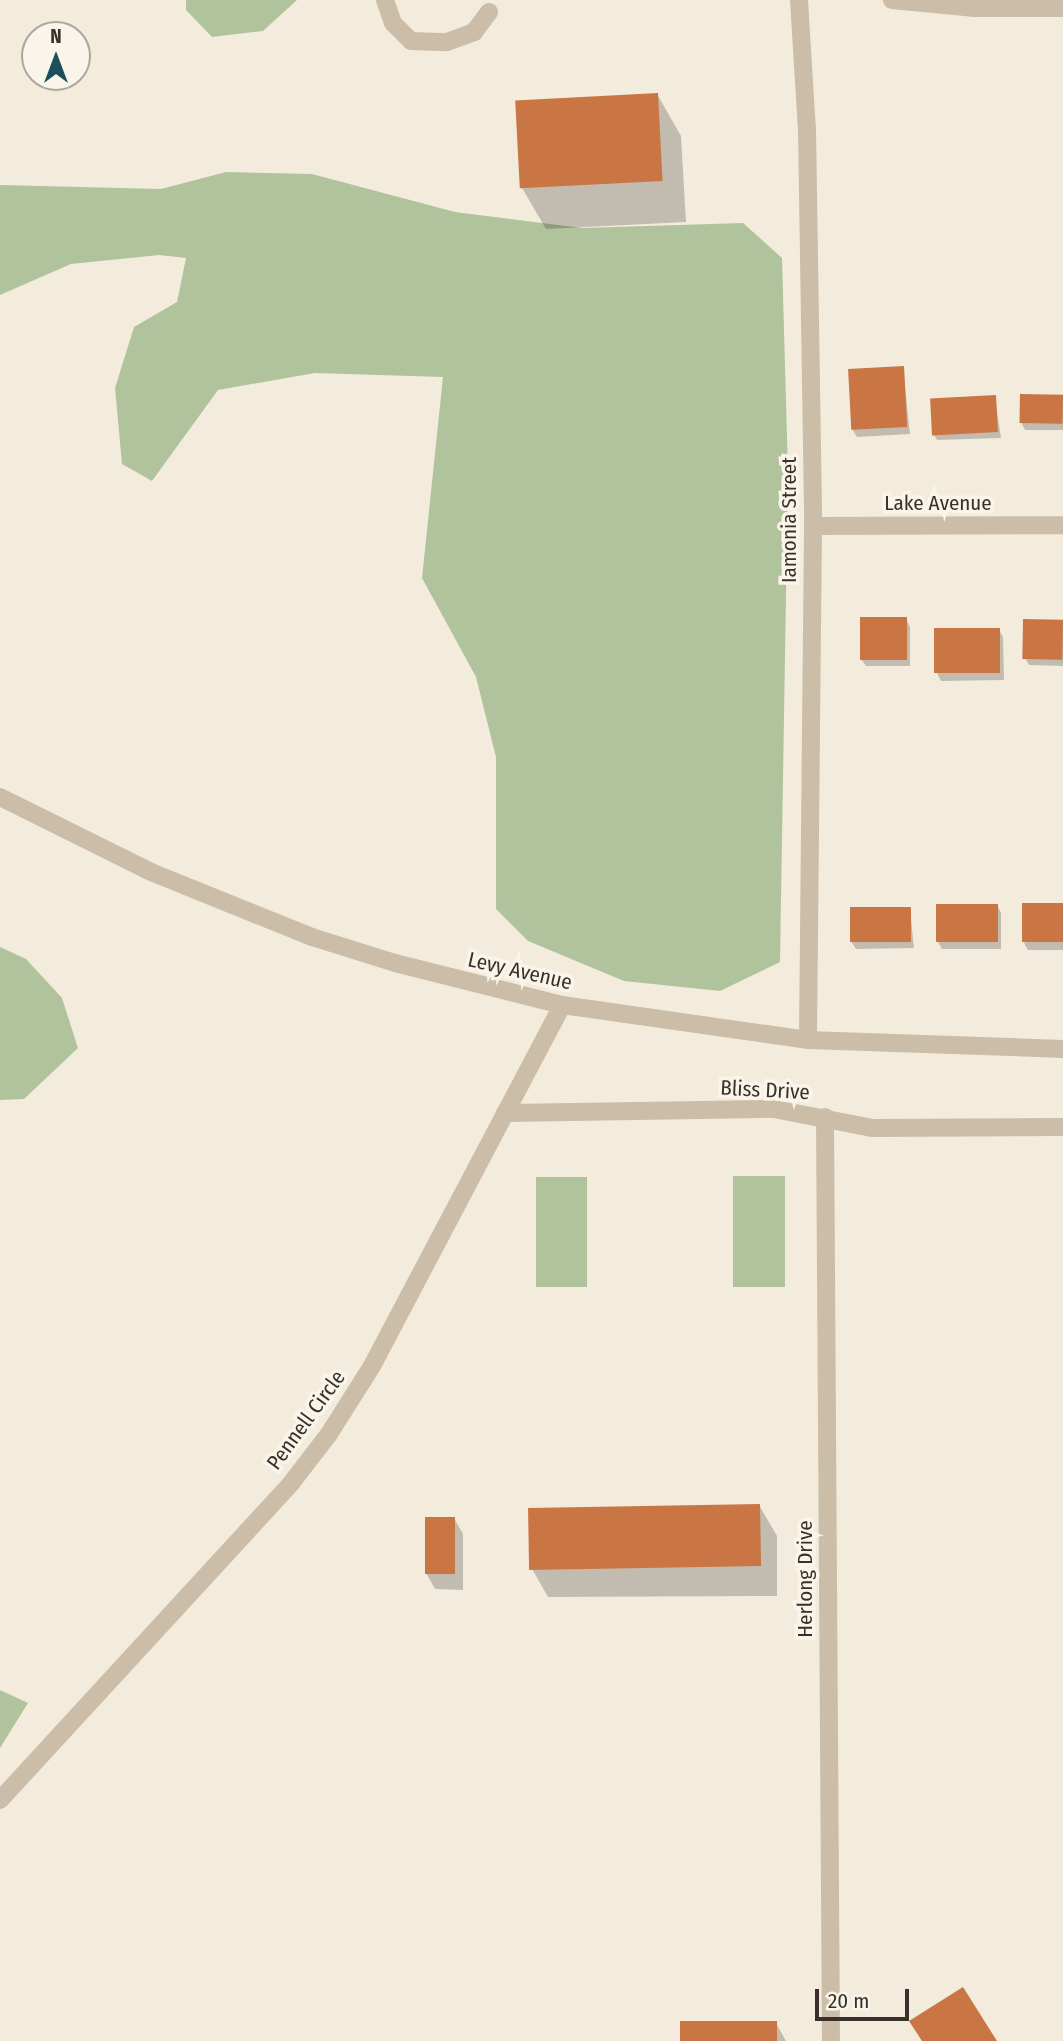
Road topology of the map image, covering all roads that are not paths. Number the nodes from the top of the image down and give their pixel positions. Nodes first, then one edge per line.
1 (386, 0) edge
2 (799, 0) edge
3 (892, 0) edge
4 (1063, 8) edge
5 (489, 12) dead end
6 (1063, 525) edge
7 (813, 526) junction
8 (0, 797) edge
9 (562, 1005) junction
10 (808, 1040) junction
11 (1063, 1049) edge
12 (505, 1112) junction
13 (825, 1117) junction
14 (1063, 1127) edge
15 (0, 1800) edge
16 (831, 2041) edge

1 - 5 street
2 - 7 street, Iamonia Street
3 - 4 street
6 - 7 street, Lake Avenue
7 - 10 street, Iamonia Street
8 - 9 street, Levy Avenue
9 - 10 street, Levy Avenue
9 - 12 street, Pennell Circle
10 - 11 street, Levy Avenue
12 - 13 street, Bliss Drive
12 - 15 street, Pennell Circle
13 - 14 street, Bliss Drive
13 - 16 street, Herlong Drive

